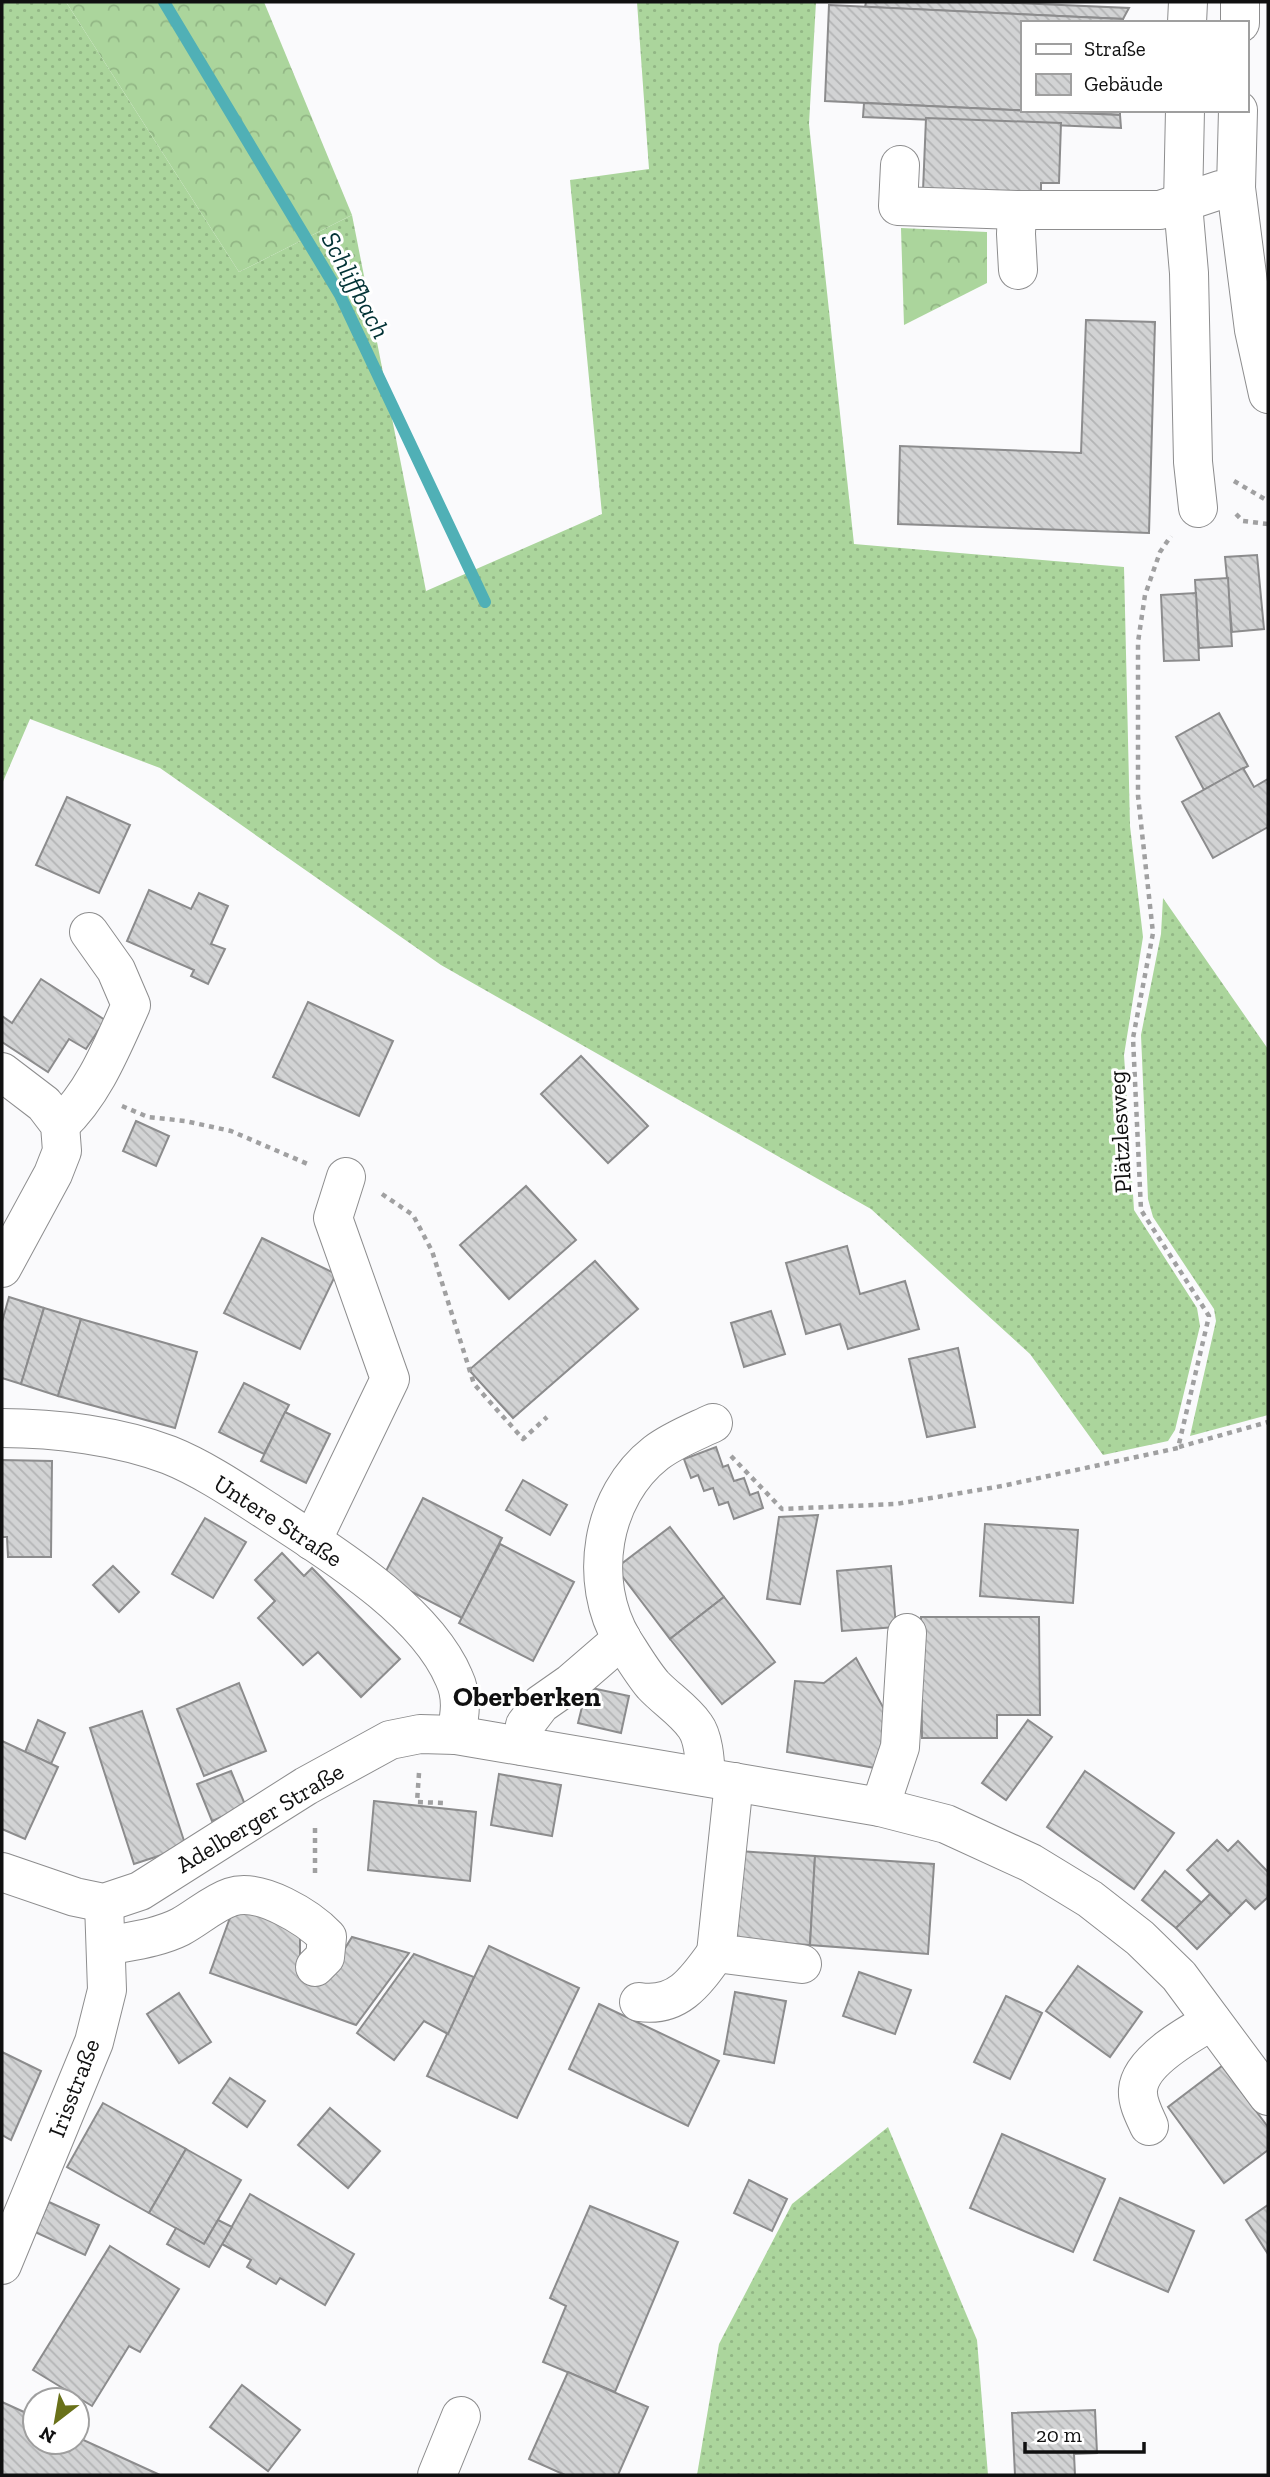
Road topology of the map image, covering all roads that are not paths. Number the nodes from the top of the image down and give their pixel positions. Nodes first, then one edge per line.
1 (1188, 2) edge
2 (1240, 2) edge
3 (1187, 21) edge
4 (1240, 21) edge
5 (1185, 112) edge
6 (1238, 112) edge
7 (900, 165) dead end
8 (1236, 188) junction
9 (1183, 204) junction
10 (1017, 210) junction
11 (1018, 270) dead end
12 (1261, 328) edge
13 (1268, 394) edge
14 (1198, 508) road end
15 (89, 932) dead end
16 (2, 1072) edge
17 (60, 1125) junction
18 (346, 1177) dead end
19 (2, 1268) edge
20 (713, 1423) road end
21 (2, 1428) edge
22 (312, 1541) junction
23 (907, 1633) dead end
24 (621, 1639) junction
25 (438, 1734) junction
26 (522, 1746) junction
27 (720, 1779) junction
28 (880, 1807) junction
29 (2, 1872) edge
30 (104, 1902) junction
31 (107, 1946) junction
32 (716, 1953) junction
33 (802, 1964) dead end
34 (315, 1967) dead end
35 (639, 2002) dead end
36 (1212, 2021) junction
37 (1268, 2096) edge
38 (1149, 2126) dead end
39 (5, 2250) edge
40 (461, 2416) dead end
41 (437, 2475) edge

1 - 3 street
2 - 4 street
5 - 9 street
6 - 8 street
7 - 10 street
8 - 9 street
8 - 12 street
9 - 10 street
9 - 14 street
10 - 11 street
12 - 13 street
15 - 17 street
16 - 17 street
17 - 19 street
18 - 22 street
20 - 24 street
21 - 22 street, Untere Straße
22 - 25 street, Untere Straße
23 - 28 street
24 - 26 street
24 - 27 street
25 - 26 street, Adelberger Straße
25 - 30 street, Adelberger Straße
26 - 27 street, Adelberger Straße
27 - 28 street, Adelberger Straße
27 - 32 street
28 - 36 street, Adelberger Straße
29 - 30 street, Adelberger Straße
30 - 31 street, Irisstraße
31 - 34 street
31 - 39 street, Irisstraße
32 - 33 street
32 - 35 street
36 - 37 street, Adelberger Straße
36 - 38 street
40 - 41 street

